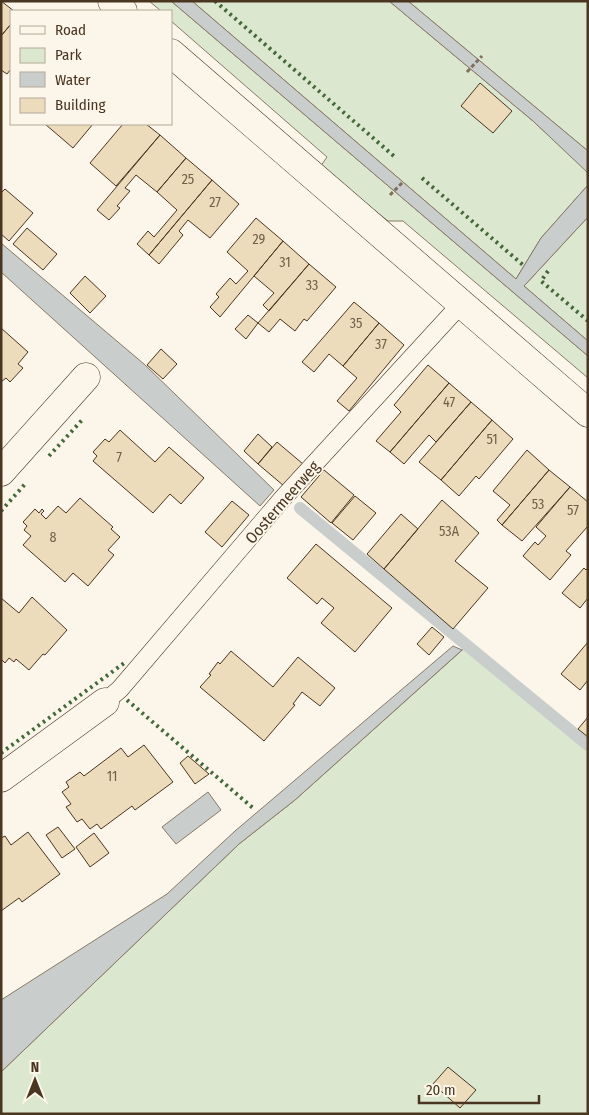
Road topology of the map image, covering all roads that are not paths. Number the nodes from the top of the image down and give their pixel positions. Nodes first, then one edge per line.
1 (112, 1) edge
2 (122, 10) edge
3 (172, 54) edge
4 (461, 304) junction
5 (86, 377) dead end
6 (588, 413) edge
7 (1, 472) edge
8 (105, 702) joint
9 (1, 778) edge

1 - 2 street
3 - 4 street
4 - 6 street
4 - 8 lane, Oostermeerweg
5 - 7 street
8 - 9 street

